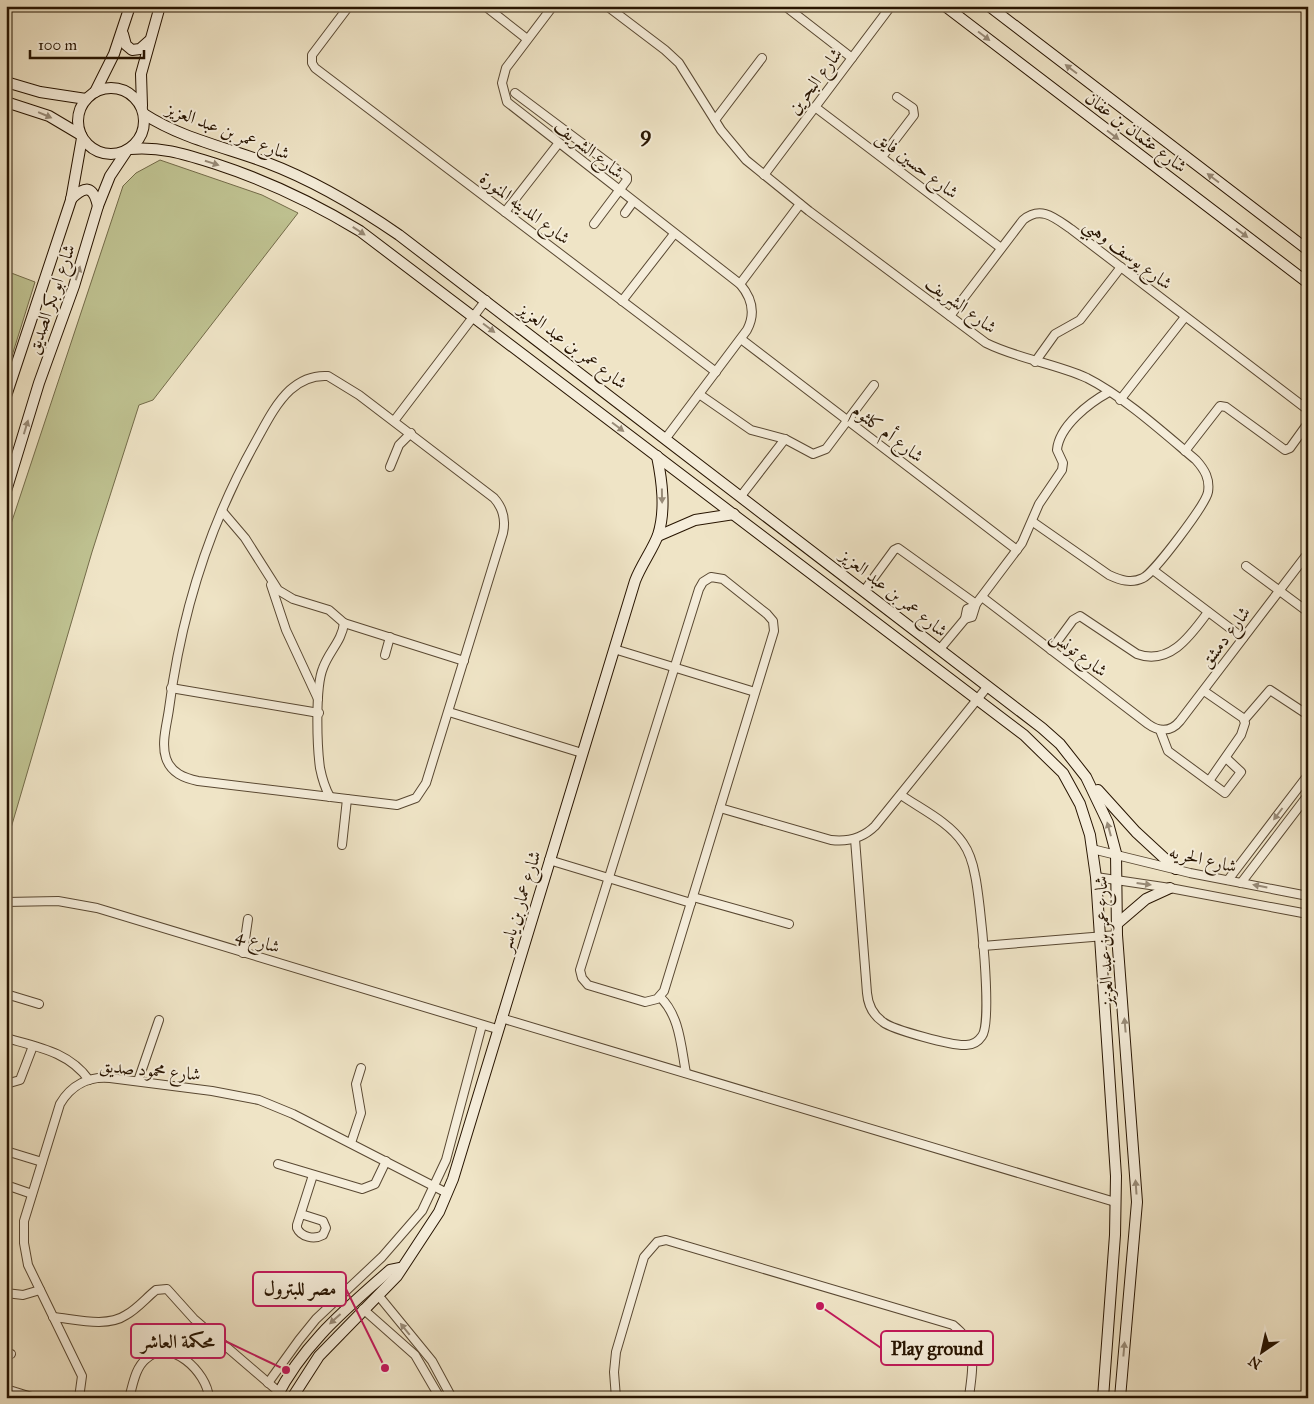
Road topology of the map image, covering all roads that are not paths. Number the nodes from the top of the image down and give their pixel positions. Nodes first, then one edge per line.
1 (130, 6) edge
2 (160, 6) edge
3 (349, 6) edge
4 (486, 6) edge
5 (553, 6) edge
6 (606, 6) edge
7 (785, 6) edge
8 (891, 6) edge
9 (945, 6) edge
10 (989, 6) edge
11 (122, 30) junction
12 (527, 39) junction
13 (150, 41) junction
14 (762, 58) dead end
15 (852, 58) junction
16 (6, 82) edge
17 (26, 88) junction
18 (95, 92) junction
19 (515, 93) dead end
20 (897, 97) dead end
21 (86, 99) junction
22 (6, 102) edge
23 (19, 105) junction
24 (815, 107) junction
25 (143, 110) junction
26 (715, 120) junction
27 (81, 136) junction
28 (192, 137) junction
29 (558, 144) junction
30 (128, 150) junction
31 (186, 155) junction
32 (882, 158) junction
33 (764, 175) junction
34 (619, 191) junction
35 (71, 200) junction
36 (633, 202) junction
37 (800, 204) junction
38 (98, 206) junction
39 (505, 212) junction
40 (625, 213) dead end
41 (594, 224) dead end
42 (674, 234) junction
43 (1001, 248) junction
44 (1308, 250) edge
45 (1120, 267) junction
46 (1308, 283) edge
47 (740, 284) junction
48 (486, 300) junction
49 (622, 301) junction
50 (474, 316) junction
51 (950, 316) junction
52 (1185, 317) junction
53 (741, 339) junction
54 (1036, 362) junction
55 (716, 372) junction
56 (874, 385) dead end
57 (1109, 392) junction
58 (699, 394) junction
59 (6, 396) edge
60 (1120, 400) junction
61 (1308, 410) edge
62 (394, 421) junction
63 (847, 421) junction
64 (1308, 423) edge
65 (410, 433) junction
66 (666, 438) junction
67 (785, 439) junction
68 (1185, 451) junction
69 (657, 456) junction
70 (390, 467) dead end
71 (6, 491) edge
72 (741, 496) junction
73 (222, 511) junction
74 (734, 514) junction
75 (1033, 522) junction
76 (658, 536) junction
77 (1017, 550) junction
78 (1308, 553) edge
79 (1246, 566) dead end
80 (1152, 570) junction
81 (270, 580) junction
82 (864, 590) junction
83 (1279, 591) junction
84 (982, 597) junction
85 (976, 605) junction
86 (1208, 612) junction
87 (1308, 612) edge
88 (344, 623) junction
89 (390, 637) junction
90 (1243, 638) junction
91 (614, 648) junction
92 (940, 649) junction
93 (1051, 650) junction
94 (385, 655) dead end
95 (464, 661) junction
96 (674, 667) junction
97 (988, 686) junction
98 (171, 688) junction
99 (1204, 691) junction
100 (755, 692) junction
101 (977, 700) junction
102 (319, 701) junction
103 (449, 712) junction
104 (319, 713) junction
105 (1308, 715) edge
106 (1244, 719) junction
107 (1160, 730) junction
108 (582, 753) junction
109 (1226, 758) junction
110 (1308, 775) edge
111 (1086, 777) junction
112 (1209, 781) junction
113 (1295, 791) junction
114 (901, 795) junction
115 (330, 797) junction
116 (1306, 797) edge
117 (347, 799) junction
118 (720, 808) junction
119 (855, 839) junction
120 (342, 845) dead end
121 (1092, 849) junction
122 (1116, 853) junction
123 (549, 860) junction
124 (1176, 869) junction
125 (1096, 877) junction
126 (608, 878) junction
127 (1228, 880) junction
128 (1118, 881) junction
129 (1241, 883) junction
130 (1170, 888) junction
131 (1308, 896) edge
132 (692, 900) junction
133 (6, 902) edge
134 (1308, 914) edge
135 (248, 919) dead end
136 (1118, 923) junction
137 (789, 924) dead end
138 (1117, 935) junction
139 (1099, 936) junction
140 (983, 946) junction
141 (243, 952) junction
142 (6, 994) edge
143 (660, 996) junction
144 (39, 1004) dead end
145 (500, 1018) junction
146 (159, 1020) dead end
147 (482, 1025) junction
148 (497, 1029) junction
149 (6, 1038) edge
150 (33, 1046) junction
151 (361, 1068) dead end
152 (686, 1073) junction
153 (89, 1080) junction
154 (138, 1081) junction
155 (6, 1084) edge
156 (351, 1143) junction
157 (6, 1151) edge
158 (386, 1161) junction
159 (42, 1162) junction
160 (278, 1164) dead end
161 (312, 1175) junction
162 (6, 1185) edge
163 (435, 1187) junction
164 (447, 1193) junction
165 (32, 1194) junction
166 (1115, 1202) junction
167 (300, 1214) dead end
168 (400, 1268) junction
169 (40, 1290) junction
170 (6, 1293) edge
171 (378, 1295) junction
172 (363, 1310) junction
173 (53, 1317) junction
174 (321, 1332) junction
175 (331, 1342) junction
176 (423, 1349) junction
177 (415, 1355) junction
178 (268, 1384) junction
179 (6, 1389) edge
180 (277, 1395) edge
181 (35, 1398) edge
182 (79, 1398) edge
183 (129, 1398) edge
184 (209, 1398) edge
185 (292, 1398) edge
186 (440, 1398) edge
187 (452, 1398) edge
188 (616, 1398) edge
189 (969, 1398) edge
190 (1103, 1398) edge
191 (1120, 1398) edge

1 - 11 street
2 - 13 street
3 - 39 street, شارع المدينه المنورة
4 - 12 street
5 - 12 street, شارع الشريف
6 - 26 street, شارع الشريف
7 - 15 street
8 - 15 street, شارع البحرين
9 -> 46 street, شارع عثمان بن عفان
44 -> 10 street, شارع عثمان بن عفان
11 - 13 street
11 - 18 street
12 - 29 street, شارع الشريف
13 - 25 street
14 - 26 street
15 - 24 street, شارع البحرين
16 - 17 street
17 - 21 street
17 - 23 street
18 - 21 street
18 - 25 street
19 - 34 street
20 - 32 street
21 - 27 street
22 - 23 street
23 -> 27 street
24 - 32 street, شارع حسين فايق
24 - 33 street, شارع البحرين
25 - 28 street, شارع عمر بن عبد العزيز
25 - 30 street
26 - 33 street, شارع الشريف
27 - 30 street
27 - 35 street, شارع ابو بكر الصديق
28 - 31 street
28 - 48 street, شارع عمر بن عبد العزيز
29 - 34 street, شارع الشريف
29 - 39 street
30 - 31 street, شارع عمر بن عبد العزيز
30 - 38 street, شارع ابو بكر الصديق
31 -> 50 street, شارع عمر بن عبد العزيز
32 - 43 street, شارع حسين فايق
33 - 37 street, شارع الشريف
34 - 36 street, شارع الشريف
34 - 41 street
35 - 38 street
35 - 59 street, شارع ابو بكر الصديق
36 - 40 street
36 - 42 street, شارع الشريف
37 - 47 street
37 - 51 street, شارع الشريف
71 -> 38 street, شارع ابو بكر الصديق
39 - 49 street, شارع المدينه المنورة
42 - 47 street, شارع الشريف
42 - 49 street
43 - 45 street, شارع يوسف وهبي
43 - 51 street, شارع يوسف وهبي
45 - 52 street, شارع يوسف وهبي
45 - 54 street
47 - 53 street, شارع الشريف
48 - 50 street
48 - 66 street, شارع عمر بن عبد العزيز
49 - 55 street, شارع المدينه المنورة
50 - 62 street
50 -> 69 street, شارع عمر بن عبد العزيز
51 - 54 street, شارع الشريف
52 - 60 street
52 - 61 street, شارع يوسف وهبي
53 - 55 street, شارع الشريف
53 - 63 street, شارع أم كلثوم
54 - 57 street, شارع الشريف
55 - 58 street, شارع الشريف
56 - 63 street
57 - 60 street, شارع الشريف
57 - 75 street
58 - 66 street, شارع الشريف
58 - 67 street
60 - 68 street, شارع الشريف
62 - 65 street
62 - 73 street
63 - 67 street
63 - 77 street, شارع أم كلثوم
64 - 68 street
65 - 70 street
65 - 95 street
66 - 72 street, شارع عمر بن عبد العزيز
67 - 72 street
68 - 80 street, شارع الشريف
69 - 74 street, شارع عمر بن عبد العزيز
69 -> 76 street, شارع عمار بن ياسر
72 - 82 street, شارع عمر بن عبد العزيز
73 - 81 street
73 - 98 street
74 - 76 street
74 - 101 street, شارع عمر بن عبد العزيز
75 - 77 street
75 - 80 street, شارع الشريف
76 - 91 street, شارع عمار بن ياسر
77 - 84 street
78 - 83 street, شارع دمشق
79 - 83 street
80 - 86 street
81 - 88 street
81 - 102 street
82 - 85 street
82 - 92 street, شارع عمر بن عبد العزيز
83 - 87 street
83 - 90 street, شارع دمشق
84 - 85 street
84 - 93 street, شارع تونس
85 - 92 street
86 - 90 street
86 - 93 street
88 - 89 street
88 - 102 street
89 - 94 street
89 - 95 street
90 - 99 street, شارع دمشق
91 - 96 street
91 - 108 street, شارع عمار بن ياسر
92 - 97 street, شارع عمر بن عبد العزيز
93 - 107 street, شارع تونس
95 - 103 street
96 - 100 street
96 - 100 street
96 - 126 street
97 - 101 street
97 - 111 street, شارع عمر بن عبد العزيز
98 - 104 street
98 - 115 street
99 - 106 street
99 - 107 street, شارع دمشق
100 - 118 street
101 - 114 street
101 - 121 street, شارع عمر بن عبد العزيز
102 - 104 street
103 - 108 street
103 - 117 street
104 - 115 street
105 - 106 street
106 - 109 street
107 - 112 street
108 - 123 street, شارع عمار بن ياسر
109 - 112 street
109 - 112 street
110 - 113 street
122 -> 111 street, شارع عمر بن عبد العزيز
111 - 124 street
113 - 116 street
113 -> 127 street
114 - 119 street
114 - 140 street
115 - 117 street
116 - 129 street
117 - 120 street
118 - 119 street
118 - 132 street
119 - 140 street
121 - 122 street, شارع الحريه
121 - 125 street, شارع عمر بن عبد العزيز
122 - 124 street, شارع الحريه
122 - 128 street, شارع عمر بن عبد العزيز
123 - 126 street
123 - 145 street, شارع عمار بن ياسر
124 - 127 street, شارع الحريه
125 - 128 street, شارع الحريه
125 - 139 street, شارع عمر بن عبد العزيز
126 - 132 street
126 - 143 street
127 - 129 street, شارع الحريه
128 -> 130 street, شارع الحريه
128 - 136 street, شارع عمر بن عبد العزيز
131 -> 129 street, شارع الحريه
130 - 134 street, شارع الحريه
130 - 136 street
132 - 137 street
132 - 143 street
133 - 141 street, شارع 4
135 - 141 street
136 - 138 street, شارع عمر بن عبد العزيز
138 - 139 street
191 -> 138 street, شارع عمر بن عبد العزيز
139 - 140 street
139 - 166 street, شارع عمر بن عبد العزيز
141 - 147 street, شارع 4
142 - 144 street
143 - 152 street
145 - 148 street, شارع عمار بن ياسر
145 - 152 street
146 - 154 street
147 - 148 street, شارع 4
147 - 163 street
148 - 164 street, شارع عمار بن ياسر
149 - 150 street
150 - 153 street
150 - 155 street
151 - 156 street
152 - 166 street
153 - 154 street, شارع محمود صديق
153 - 159 street, شارع محمود صديق
154 - 156 street, شارع محمود صديق
156 - 158 street, شارع محمود صديق
157 - 159 street
158 - 161 street
158 - 163 street, شارع محمود صديق
159 - 165 street, شارع محمود صديق
160 - 161 street
161 - 167 street
162 - 165 street
163 - 164 street, شارع محمود صديق
163 - 178 street
164 - 168 street, شارع عمار بن ياسر
165 - 169 street, شارع محمود صديق
166 - 190 street, شارع عمر بن عبد العزيز
168 - 171 street, شارع عمار بن ياسر
168 -> 174 street, شارع عمار بن ياسر
169 - 170 street
169 - 173 street, شارع محمود صديق
171 - 172 street, شارع عمار بن ياسر
176 -> 171 street
172 - 175 street, شارع عمار بن ياسر
172 - 177 street
173 - 178 street
173 - 182 street, شارع محمود صديق
174 - 175 street
174 - 180 street, شارع عمار بن ياسر
175 - 185 street, شارع عمار بن ياسر
176 - 177 street
176 - 187 street
177 - 186 street
178 - 180 street
179 - 181 street
183 - 184 street
188 - 189 street

